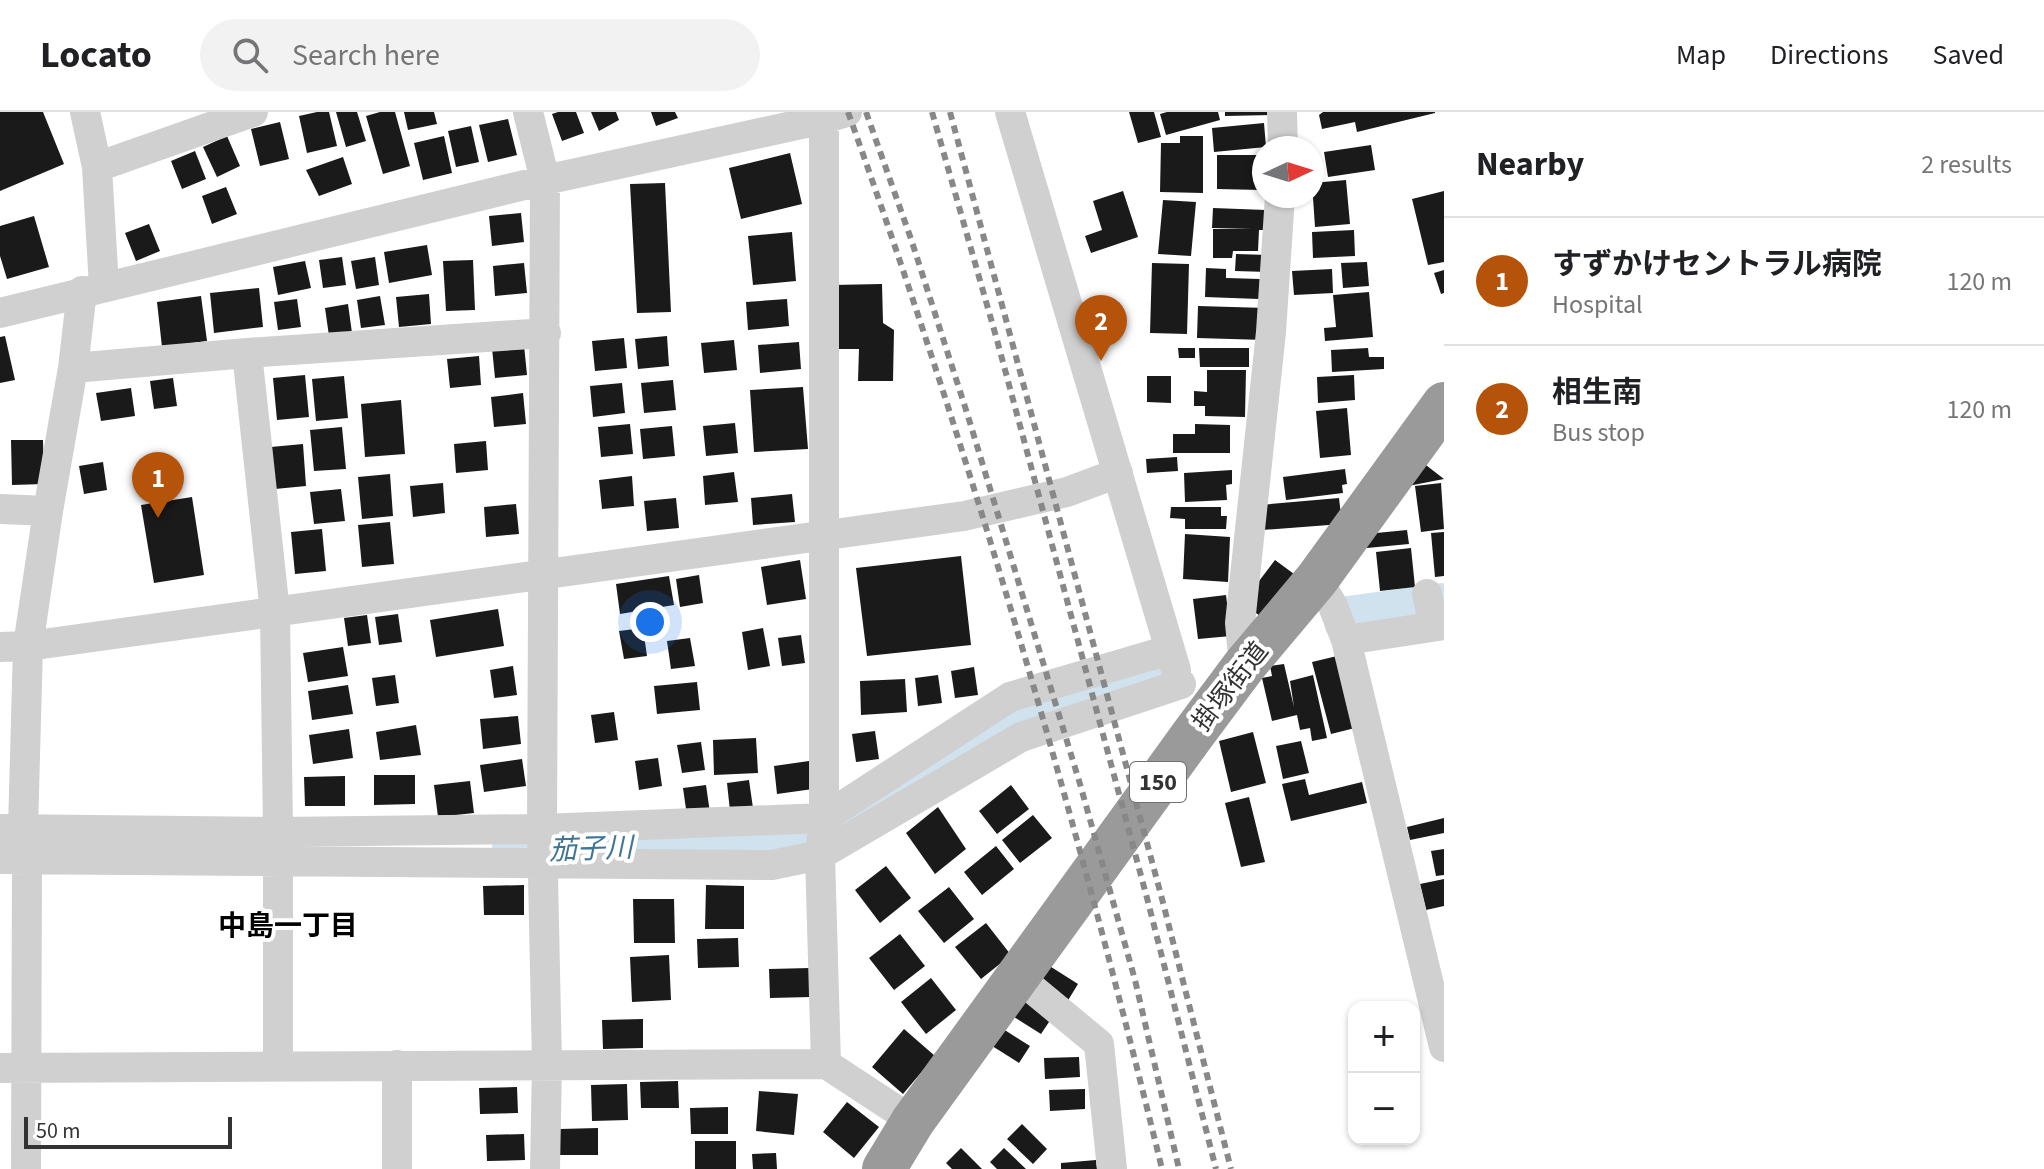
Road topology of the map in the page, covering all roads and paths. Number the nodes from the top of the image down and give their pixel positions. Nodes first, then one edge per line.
1 (85, 112) edge
2 (253, 112) edge
3 (528, 112) edge
4 (1010, 112) edge
5 (1282, 112) edge
6 (831, 114) edge
7 (1283, 136) edge
8 (97, 167) junction
9 (545, 180) junction
10 (1279, 208) edge
11 (93, 289) junction
12 (0, 313) edge
13 (546, 333) junction
14 (247, 353) junction
15 (73, 368) junction
16 (1444, 404) edge
17 (1118, 473) junction
18 (0, 509) edge
19 (48, 511) junction
20 (823, 537) junction
21 (542, 575) junction
22 (1317, 579) junction
23 (1427, 594) dead end
24 (275, 612) junction
25 (1439, 625) edge
26 (1346, 640) junction
27 (14, 646) edge
28 (1169, 650) junction
29 (1244, 666) junction
30 (1181, 684) junction
31 (1194, 733) junction
32 (824, 818) junction
33 (12, 829) edge
34 (542, 829) junction
35 (278, 832) junction
36 (820, 855) junction
37 (14, 859) edge
38 (278, 862) junction
39 (542, 865) junction
40 (1017, 976) junction
41 (1444, 1047) edge
42 (547, 1064) junction
43 (826, 1064) junction
44 (397, 1065) junction
45 (278, 1066) junction
46 (14, 1068) edge
47 (913, 1121) junction
48 (26, 1169) edge
49 (397, 1169) edge
50 (545, 1169) edge
51 (884, 1169) edge
52 (1112, 1169) edge

1 - 8 street
2 - 8 street
3 - 9 street
4 - 17 street
5 - 7 street
6 - 9 street
6 - 20 street
8 - 11 street
9 - 11 street
9 - 13 street
10 - 29 street
11 - 12 street
11 - 15 street
13 - 14 street
13 - 21 street
14 - 15 street
14 - 24 street
15 - 19 street
16 - 22 highway, 掛塚街道 / 150
17 - 20 street
17 - 28 street
18 - 19 street
19 - 27 street
20 - 21 street
20 - 32 street
21 - 24 street
21 - 34 street
22 - 26 street
22 - 29 highway, 掛塚街道 / 150
23 - 25 street
24 - 27 street
24 - 35 street
25 - 26 street
26 - 41 street
27 - 33 street
28 - 30 street
28 - 32 street
29 - 31 highway, 掛塚街道 / 150
30 - 31 street
30 - 36 street
31 - 40 highway, 掛塚街道 / 150
32 - 34 street
32 - 36 street
33 - 35 street
33 - 37 street
34 - 35 street
34 - 39 street
36 - 39 street
36 - 43 street
37 - 38 street
37 - 46 street
38 - 39 street
38 - 45 street
39 - 42 street
40 - 47 highway, 掛塚街道 / 150
40 - 52 street
42 - 43 street
42 - 44 street
42 - 50 street
43 - 47 street
44 - 45 street
44 - 49 street
45 - 46 street
46 - 48 street
47 - 51 highway, 掛塚街道 / 150

